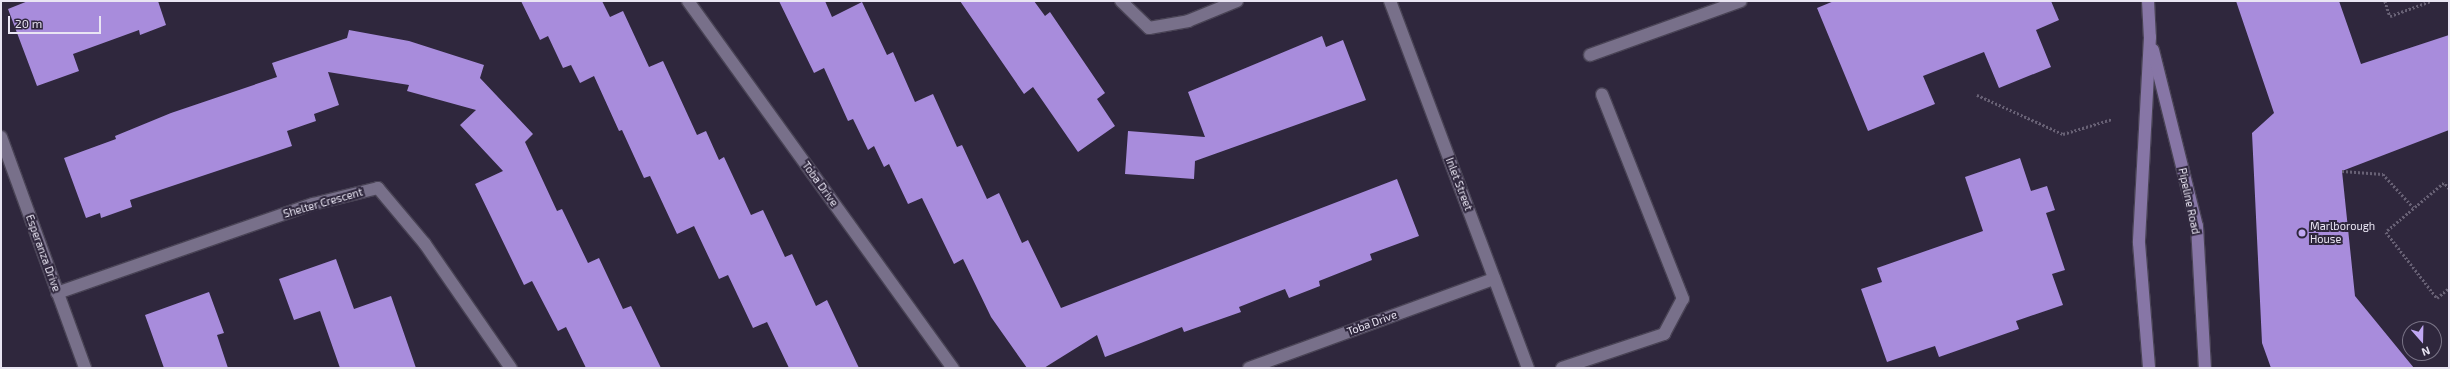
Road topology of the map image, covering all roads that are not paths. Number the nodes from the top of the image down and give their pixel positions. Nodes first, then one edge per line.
1 (688, 1) edge
2 (1121, 1) edge
3 (1237, 1) edge
4 (1390, 1) edge
5 (1741, 1) edge
6 (2148, 1) edge
7 (2150, 37) junction
8 (1590, 55) dead end
9 (1602, 94) dead end
10 (1, 137) edge
11 (1494, 279) junction
12 (57, 293) junction
13 (85, 368) edge
14 (512, 368) edge
15 (953, 368) edge
16 (1249, 368) edge
17 (1528, 368) edge
18 (1562, 368) edge
19 (2149, 368) edge
20 (2205, 368) edge

1 - 15 street, Toba Drive
2 - 3 street
4 - 11 street, Inlet Street
5 - 8 street
6 - 7 main road, Pipeline Road
7 - 19 main road, Pipeline Road
7 - 20 main road, Pipeline Road
9 - 18 street
10 - 12 street, Esperanza Drive
11 - 16 street, Toba Drive
11 - 17 street, Inlet Street
12 - 13 street, Esperanza Drive
12 - 14 street, Shelter Crescent

